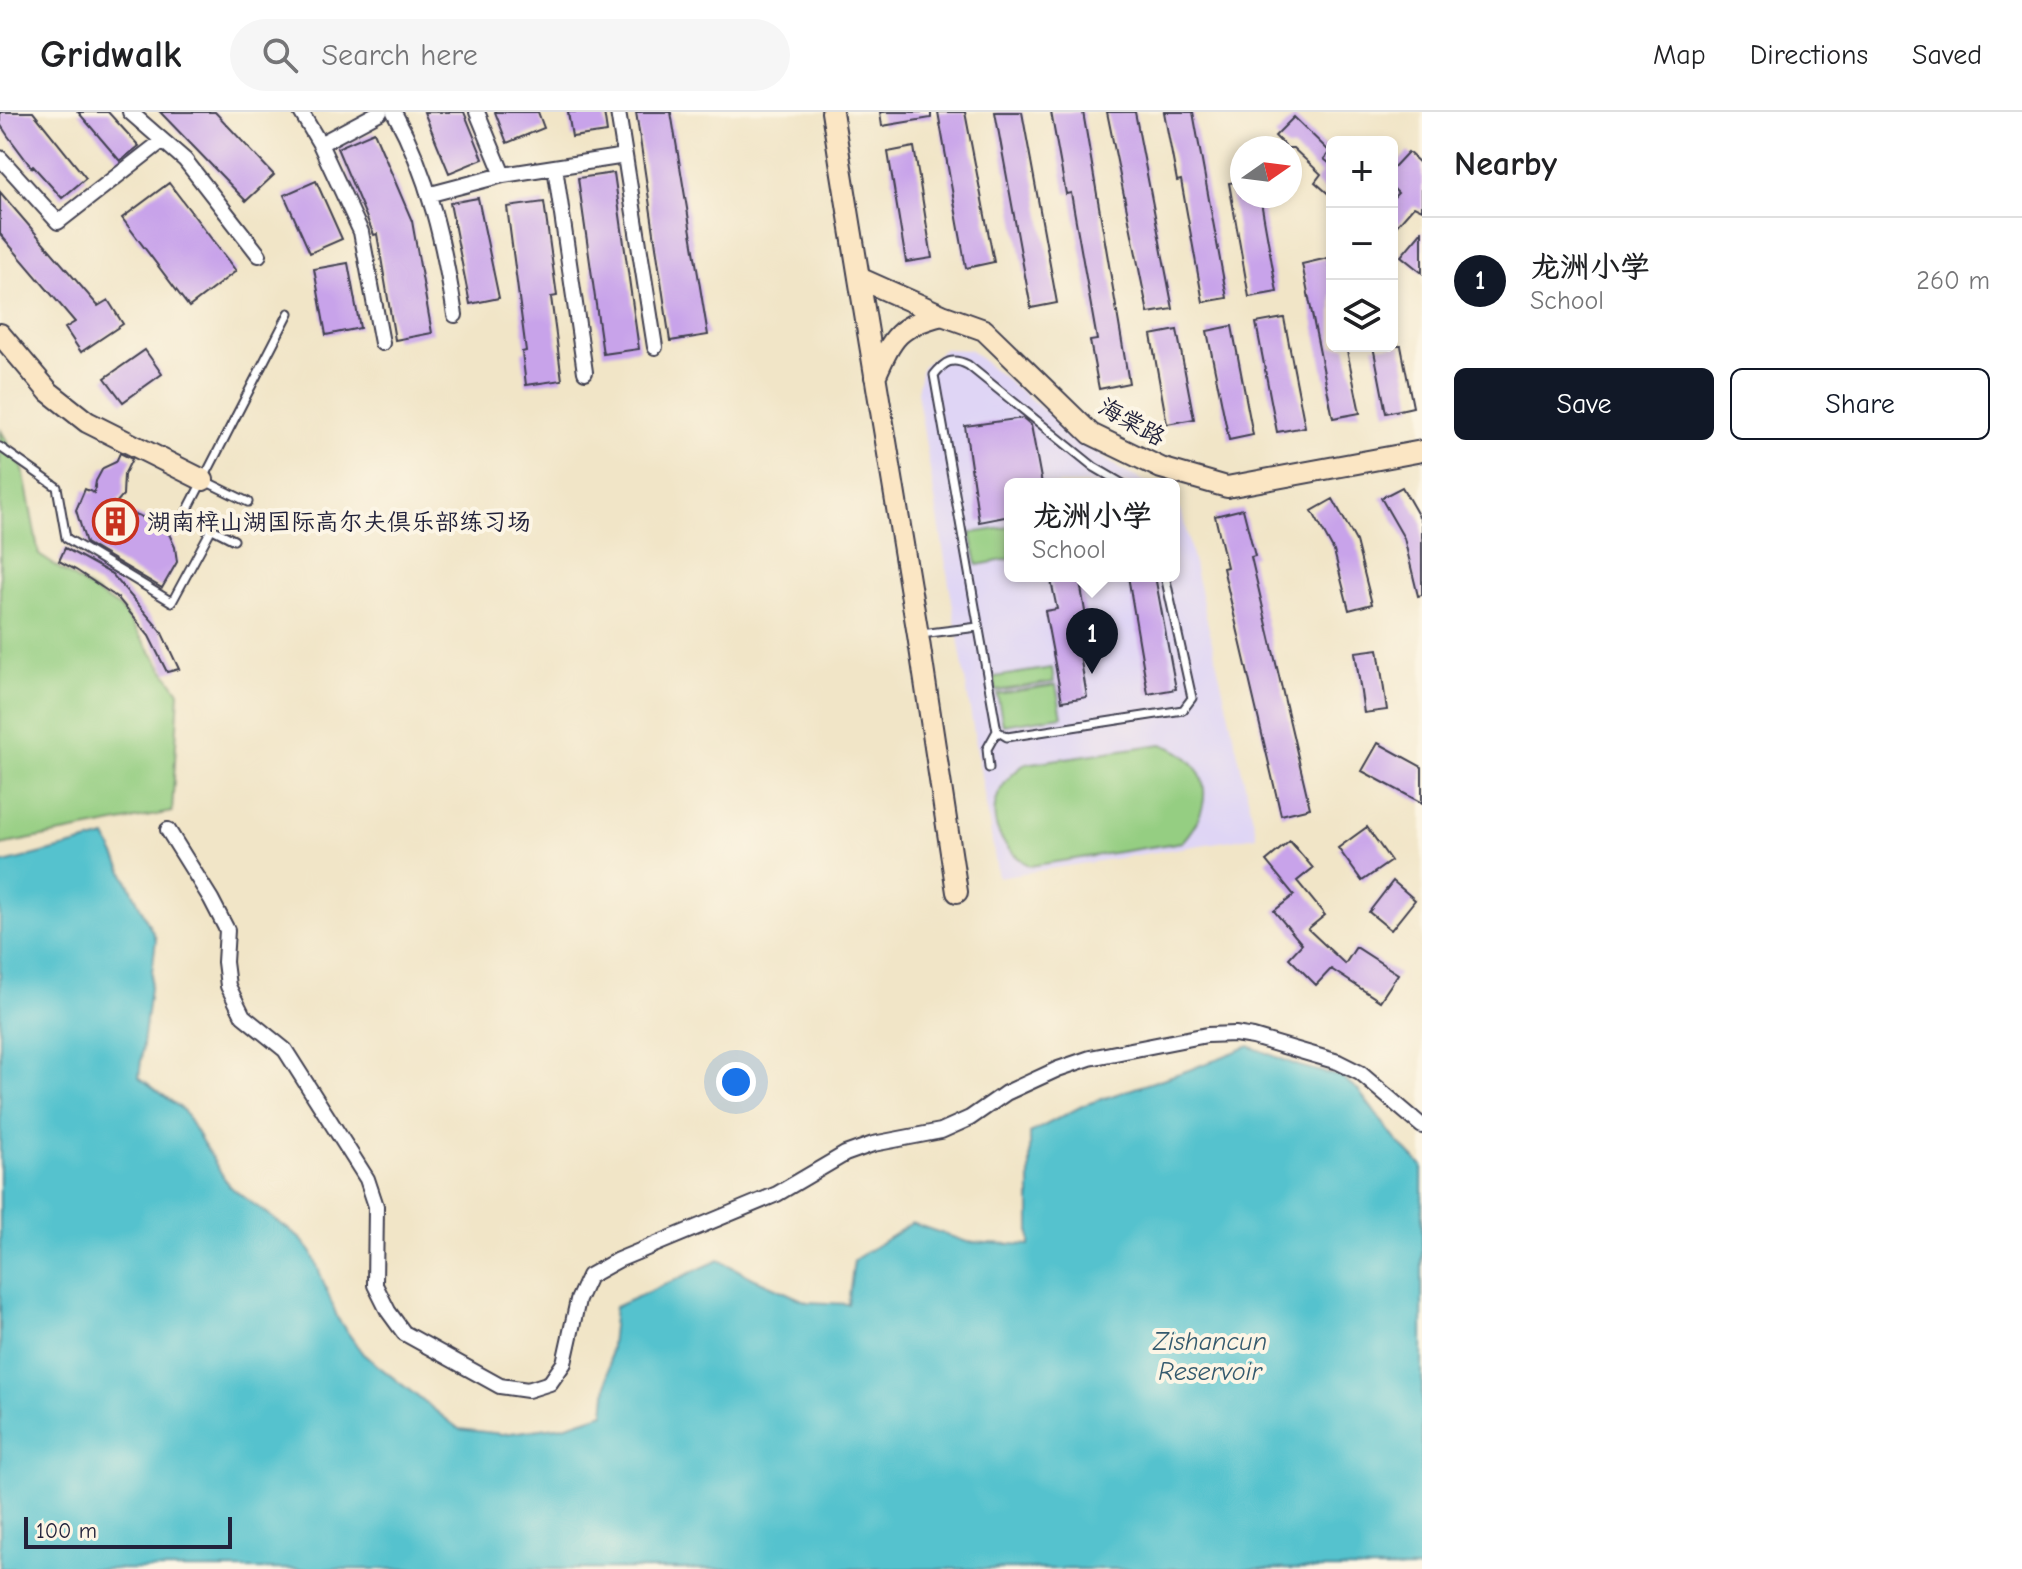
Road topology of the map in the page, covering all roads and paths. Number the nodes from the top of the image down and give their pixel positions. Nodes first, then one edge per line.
1 (130, 112) edge
2 (301, 112) edge
3 (380, 112) edge
4 (394, 112) edge
5 (477, 112) edge
6 (618, 112) edge
7 (832, 112) edge
8 (162, 141) junction
9 (320, 144) junction
10 (625, 156) junction
11 (0, 158) edge
12 (555, 167) junction
13 (503, 175) junction
14 (431, 194) junction
15 (259, 255) dead end
16 (859, 278) junction
17 (289, 313) dead end
18 (455, 315) dead end
19 (942, 315) junction
20 (0, 334) edge
21 (382, 343) dead end
22 (655, 347) dead end
23 (585, 372) dead end
24 (875, 377) junction
25 (0, 447) edge
26 (1422, 451) edge
27 (1113, 478) edge
28 (203, 480) junction
29 (248, 502) dead end
30 (212, 528) junction
31 (234, 540) dead end
32 (1166, 582) edge
33 (978, 627) junction
34 (918, 635) junction
35 (997, 731) junction
36 (989, 768) dead end
37 (168, 830) dead end
38 (957, 892) dead end
39 (1422, 1126) edge

1 - 8 street
2 - 9 street
3 - 9 street
4 - 14 street
5 - 13 street
6 - 10 street
7 - 16 street
8 - 11 street
8 - 15 street
9 - 21 street
10 - 12 street
10 - 22 street
12 - 13 street
12 - 23 street
13 - 14 street
14 - 18 street
16 - 19 street, 海棠路
16 - 24 street
17 - 28 lane
19 - 24 street
19 - 26 street, 海棠路
20 - 28 street
24 - 34 street
25 - 30 lane
27 - 33 lane
28 - 29 lane
28 - 30 lane
30 - 31 lane
32 - 35 lane
33 - 34 lane
33 - 35 lane
34 - 38 street
35 - 36 lane
37 - 39 street

